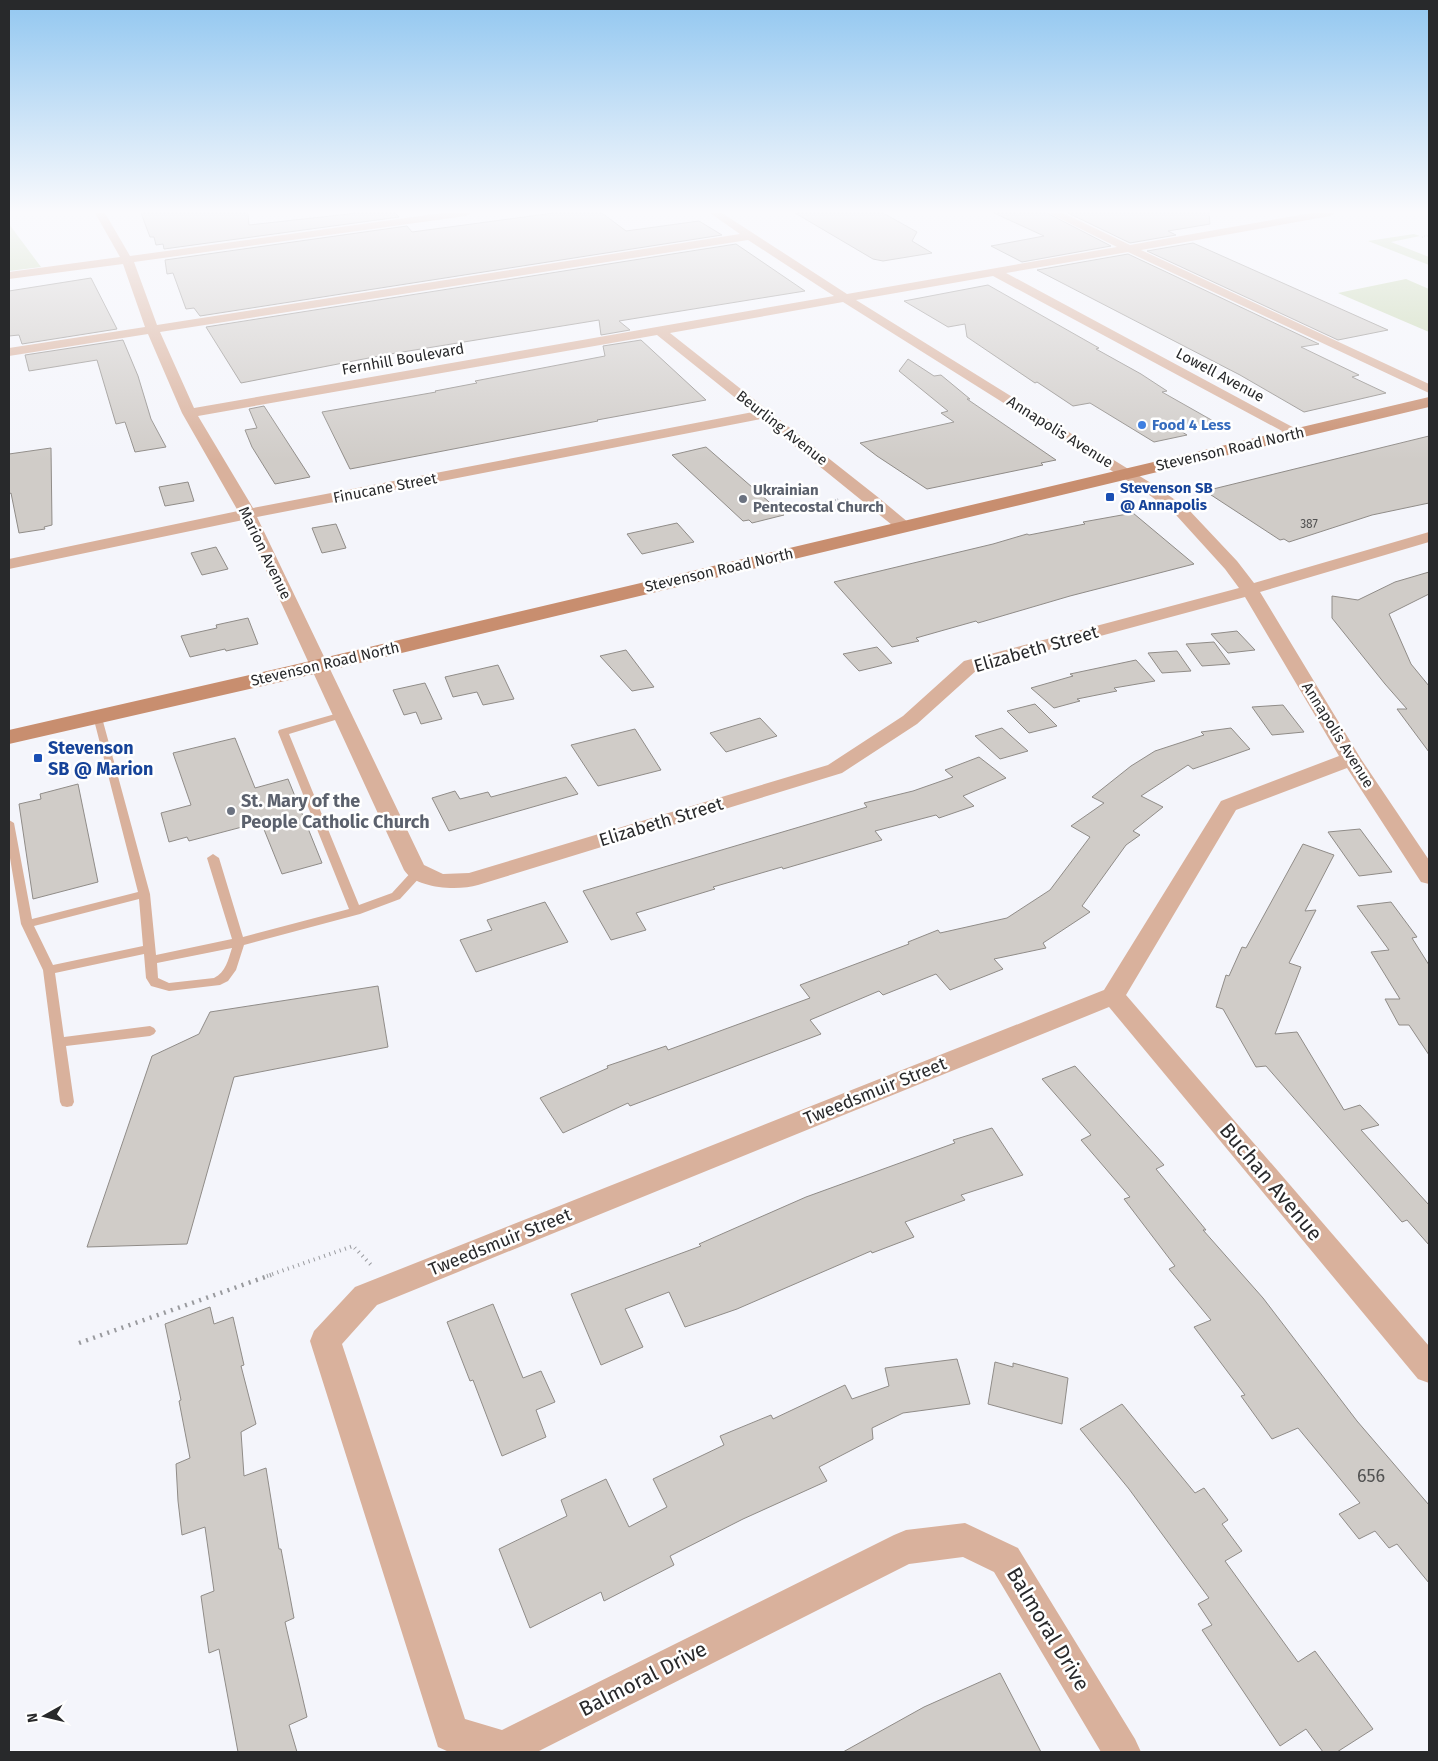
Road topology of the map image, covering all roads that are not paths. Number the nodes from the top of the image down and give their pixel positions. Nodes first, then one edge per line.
1 (140, 295) edge
2 (369, 295) edge
3 (840, 295) edge
4 (868, 295) edge
5 (1038, 295) edge
6 (1229, 295) edge
7 (846, 299) junction
8 (152, 329) junction
9 (660, 331) junction
10 (9, 352) edge
11 (1429, 389) edge
12 (1429, 402) edge
13 (189, 413) junction
14 (762, 414) junction
15 (1296, 434) junction
16 (1126, 474) junction
17 (248, 514) junction
18 (903, 526) junction
19 (1429, 537) edge
20 (9, 564) edge
21 (1250, 590) junction
22 (319, 666) junction
23 (342, 714) junction
24 (98, 716) junction
25 (9, 737) edge
26 (1351, 759) junction
27 (9, 823) edge
28 (213, 858) dead end
29 (418, 872) junction
30 (1429, 877) edge
31 (144, 894) junction
32 (356, 911) junction
33 (27, 924) junction
34 (239, 942) junction
35 (150, 954) junction
36 (49, 970) junction
37 (1113, 996) junction
38 (150, 1031) dead end
39 (58, 1042) junction
40 (67, 1102) dead end
41 (325, 1341) joint
42 (1429, 1369) edge
43 (1122, 1752) edge

1 - 8 street, Marion Avenue
2 - 8 street
3 - 7 street, Annapolis Avenue
4 - 7 street, Fernhill Boulevard
5 - 15 street, Lowell Avenue
6 - 11 street
7 - 9 street, Fernhill Boulevard
7 - 16 street, Annapolis Avenue
8 - 10 street
8 - 13 street, Marion Avenue
9 - 13 street, Fernhill Boulevard
9 - 14 street, Beurling Avenue
12 - 15 main road, Stevenson Road North
13 - 17 street, Marion Avenue
14 - 17 street, Finucane Street
14 - 18 street, Beurling Avenue
15 - 16 main road, Stevenson Road North
16 - 18 main road, Stevenson Road North
16 - 21 street, Annapolis Avenue
17 - 20 street, Finucane Street
17 - 22 street, Marion Avenue
18 - 22 main road, Stevenson Road North
19 - 21 street, Elizabeth Street
21 - 26 street, Annapolis Avenue
21 - 29 street, Elizabeth Street
22 - 23 street, Marion Avenue
22 - 24 main road, Stevenson Road North
23 - 29 street, Marion Avenue
23 - 32 lane
24 - 25 main road, Stevenson Road North
24 - 31 lane
26 - 30 street, Annapolis Avenue
26 - 37 street
27 - 33 lane
28 - 34 lane
29 - 32 lane
31 - 33 lane
31 - 35 lane
32 - 34 lane
33 - 36 lane
34 - 35 lane
34 - 35 lane
35 - 36 lane
36 - 39 lane
37 - 41 street, Tweedsmuir Street
37 - 42 street, Buchan Avenue
38 - 39 lane
39 - 40 lane
41 - 43 street, Balmoral Drive

